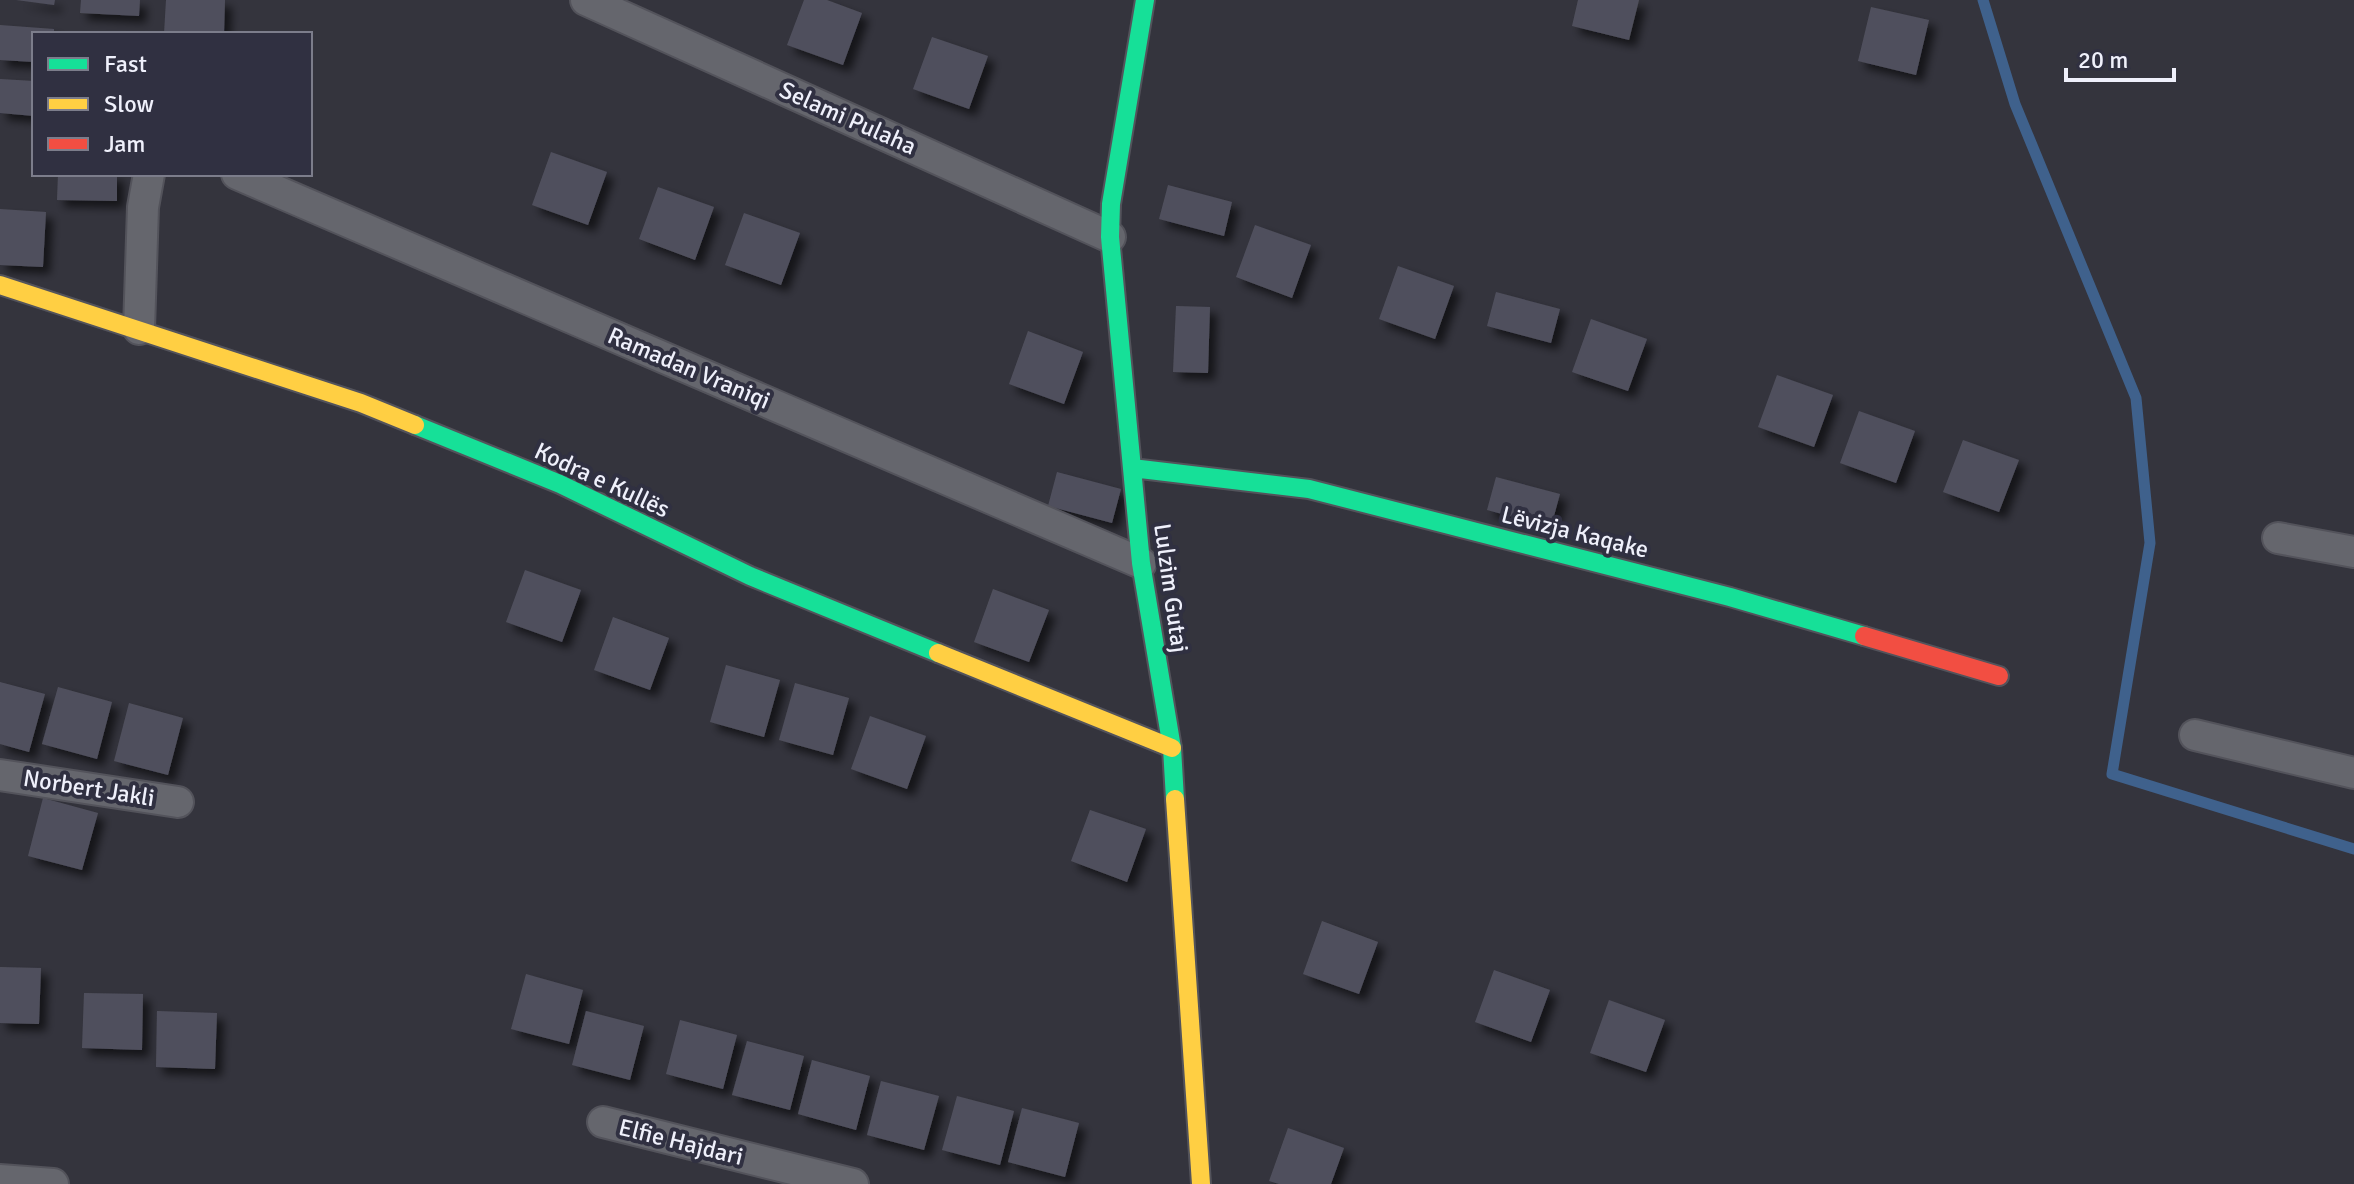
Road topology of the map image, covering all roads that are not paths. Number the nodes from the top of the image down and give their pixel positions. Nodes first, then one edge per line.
1 (586, 0) edge
2 (1145, 0) edge
3 (149, 176) edge
4 (242, 176) edge
5 (1110, 237) junction
6 (0, 285) edge
7 (139, 329) junction
8 (1132, 468) junction
9 (2278, 538) dead end
10 (2354, 552) edge
11 (1141, 563) junction
12 (1999, 676) dead end
13 (2195, 735) dead end
14 (1172, 748) junction
15 (2354, 773) edge
16 (0, 775) edge
17 (178, 802) dead end
18 (603, 1122) dead end
19 (0, 1180) edge
20 (53, 1184) edge
21 (853, 1184) edge
22 (1201, 1184) edge

1 - 5 street, Selami Pulaha
2 - 5 street, Lulzim Gutaj
3 - 7 street
4 - 11 street, Ramadan Vraniqi
5 - 8 street, Lulzim Gutaj
6 - 7 street, Kodra e Kullës
7 - 14 street, Kodra e Kullës
8 - 11 street, Lulzim Gutaj
8 - 12 street, Lëvizja Kaqake
9 - 10 street
11 - 14 street, Lulzim Gutaj
13 - 15 street
14 - 22 street, Lulzim Gutaj
16 - 17 street, Norbert Jakli
18 - 21 street, Elfie Hajdari
19 - 20 street

